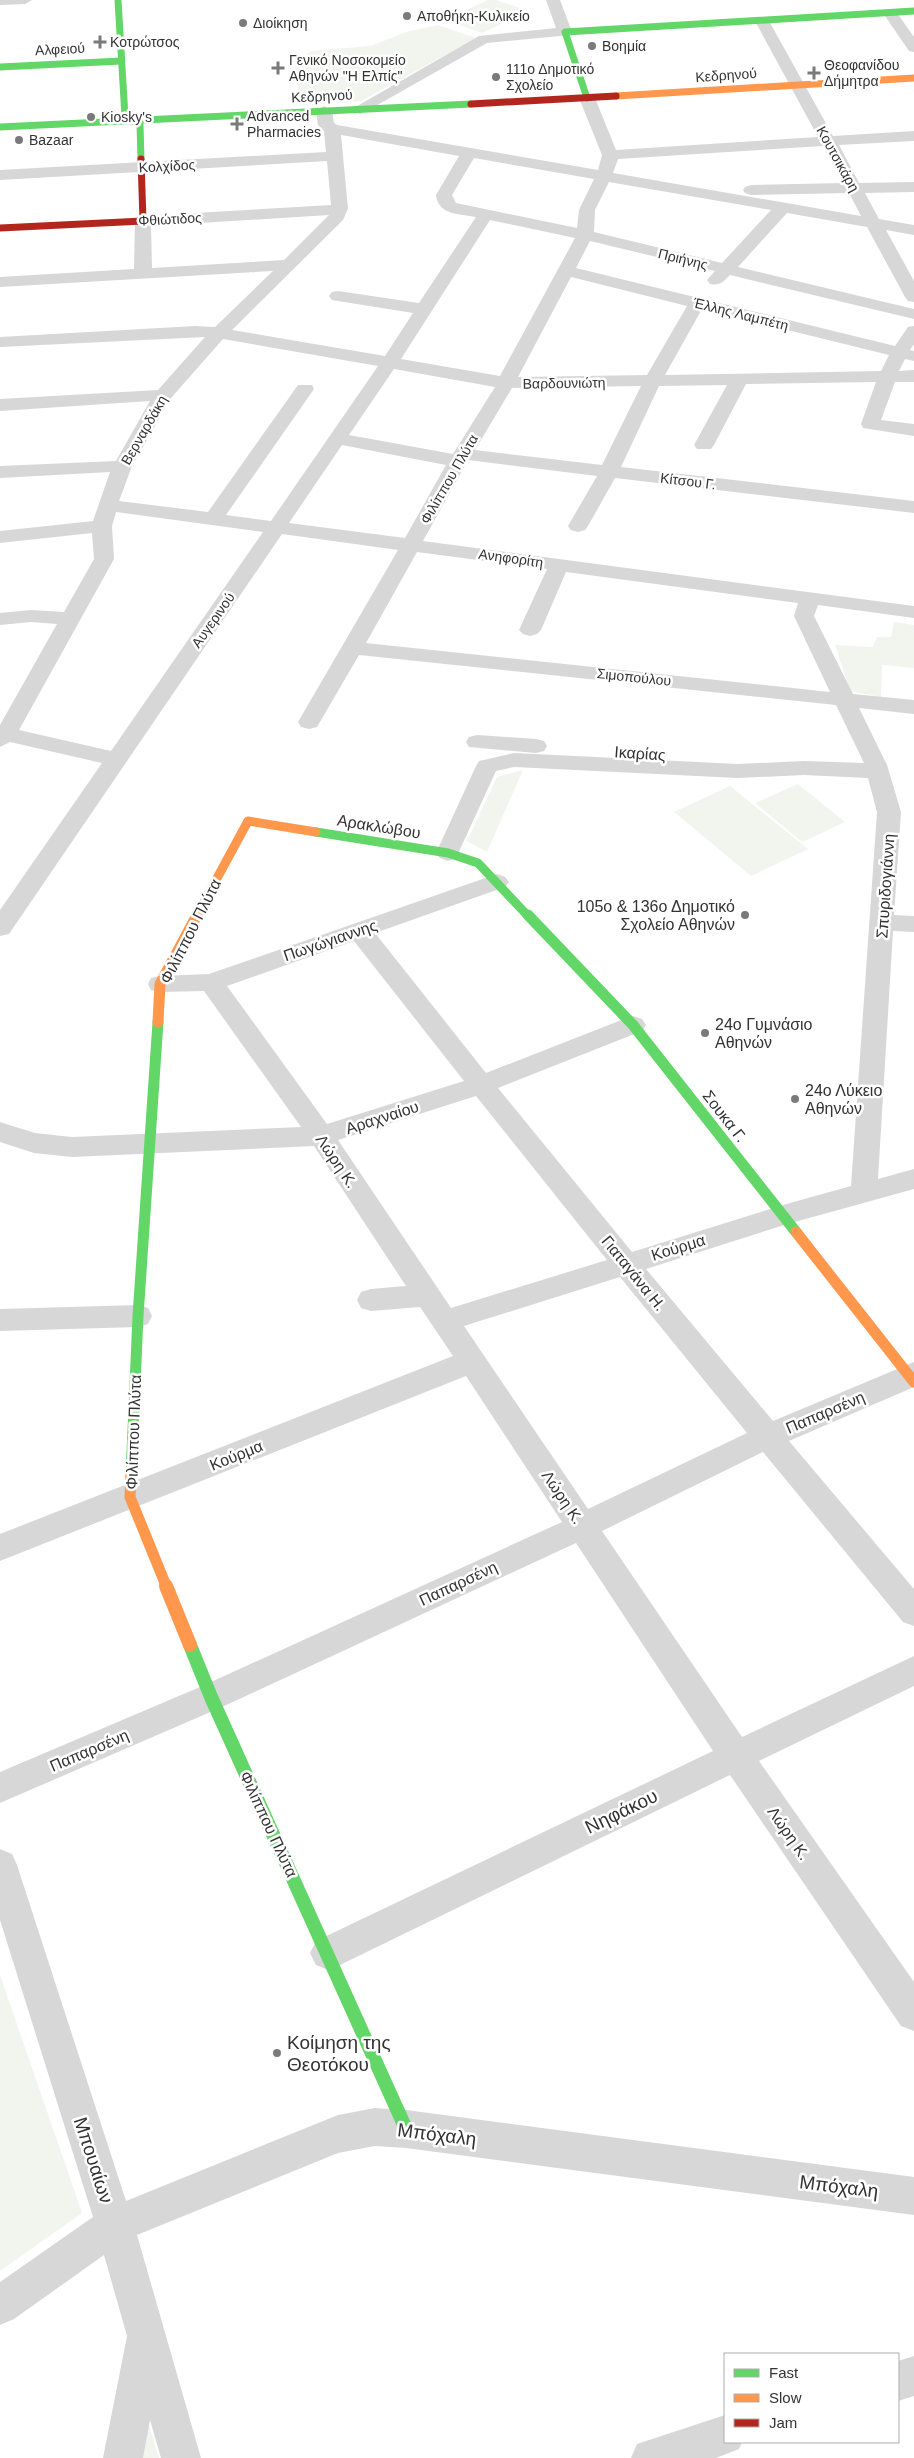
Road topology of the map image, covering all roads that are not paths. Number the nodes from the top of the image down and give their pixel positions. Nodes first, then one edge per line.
1 (25, 0) edge
2 (118, 0) edge
3 (553, 0) edge
4 (0, 1) edge
5 (914, 11) edge
6 (890, 13) junction
7 (762, 20) junction
8 (565, 32) junction
9 (914, 48) edge
10 (121, 61) junction
11 (0, 67) edge
12 (914, 78) edge
13 (798, 85) junction
14 (587, 98) junction
15 (360, 109) junction
16 (330, 110) junction
17 (135, 121) junction
18 (0, 127) edge
19 (332, 130) junction
20 (914, 136) edge
21 (828, 141) junction
22 (469, 153) junction
23 (610, 155) junction
24 (335, 156) junction
25 (143, 167) junction
26 (0, 175) edge
27 (603, 176) junction
28 (914, 187) edge
29 (854, 188) junction
30 (719, 197) junction
31 (782, 208) junction
32 (340, 209) junction
33 (486, 214) junction
34 (143, 221) junction
35 (873, 222) junction
36 (0, 228) edge
37 (914, 230) edge
38 (585, 235) junction
39 (288, 265) junction
40 (724, 269) junction
41 (567, 271) junction
42 (143, 274) junction
43 (0, 282) edge
44 (711, 285) dead end
45 (338, 296) dead end
46 (914, 297) edge
47 (697, 303) junction
48 (423, 309) junction
49 (914, 314) edge
50 (914, 331) edge
51 (219, 333) junction
52 (0, 342) edge
53 (906, 354) edge
54 (390, 362) junction
55 (887, 375) junction
56 (914, 376) edge
57 (740, 378) junction
58 (653, 380) junction
59 (506, 384) junction
60 (305, 389) dead end
61 (163, 395) junction
62 (0, 406) edge
63 (914, 430) edge
64 (338, 439) junction
65 (704, 445) dead end
66 (460, 457) junction
67 (122, 466) junction
68 (609, 471) junction
69 (0, 472) edge
70 (108, 505) junction
71 (914, 507) edge
72 (213, 519) junction
73 (102, 526) junction
74 (578, 526) dead end
75 (277, 527) junction
76 (0, 537) edge
77 (411, 545) junction
78 (559, 565) junction
79 (810, 598) junction
80 (914, 612) edge
81 (0, 618) edge
82 (72, 619) junction
83 (530, 630) dead end
84 (353, 648) junction
85 (844, 701) junction
86 (914, 707) edge
87 (309, 722) dead end
88 (4, 731) edge
89 (476, 742) dead end
90 (117, 759) junction
91 (804, 768) junction
92 (878, 771) junction
93 (248, 821) joint
94 (448, 853) junction
95 (497, 882) junction
96 (882, 923) junction
97 (914, 924) edge
98 (0, 928) edge
99 (359, 930) junction
100 (211, 982) junction
101 (160, 984) junction
102 (633, 1025) junction
103 (480, 1085) junction
104 (0, 1132) edge
105 (321, 1136) junction
106 (150, 1145) junction
107 (914, 1179) edge
108 (864, 1192) junction
109 (783, 1215) junction
110 (625, 1263) junction
111 (428, 1295) junction
112 (371, 1300) dead end
113 (138, 1316) junction
114 (0, 1320) edge
115 (445, 1321) junction
116 (472, 1361) junction
117 (913, 1377) edge
118 (768, 1437) junction
119 (130, 1497) junction
120 (583, 1526) junction
121 (0, 1548) edge
122 (914, 1612) edge
123 (914, 1670) edge
124 (211, 1697) junction
125 (736, 1755) junction
126 (0, 1788) edge
127 (0, 1865) edge
128 (328, 1953) junction
129 (914, 2013) edge
130 (406, 2129) junction
131 (914, 2196) edge
132 (115, 2225) junction
133 (0, 2305) edge
134 (145, 2336) junction
135 (914, 2376) edge
136 (899, 2382) edge
137 (724, 2435) edge
138 (123, 2458) edge
139 (181, 2458) edge
140 (651, 2458) edge

1 - 4 street
2 - 10 street
3 - 8 street
5 - 6 street
6 - 7 street
6 - 9 street
7 - 8 street
7 - 13 street, Κουτσικάρη
8 - 14 street
8 - 15 street
10 - 11 street, Αλφειού
10 - 17 street
12 - 13 street, Κεδρηνού
13 - 14 street, Κεδρηνού
13 - 21 street, Κουτσικάρη
14 - 15 street, Κεδρηνού
14 - 23 street
15 - 16 street, Κεδρηνού
16 - 17 street, Κεδρηνού
16 - 19 street
17 - 18 street, Κεδρηνού
17 - 25 street
19 - 22 street
19 - 24 street
20 - 21 street
21 - 23 street
21 - 29 street, Κουτσικάρη
22 - 27 street
22 - 33 street, Πριήνης
23 - 27 street
24 - 25 street, Κολχίδος
24 - 32 street
25 - 26 street, Κολχίδος
25 - 34 street
27 - 30 street
27 - 38 street
28 - 29 street
29 - 30 street
29 - 35 street, Κουτσικάρη
30 - 31 street
31 - 35 street
31 - 40 street
32 - 34 street, Φθιώτιδος
32 - 39 street, Βερναρδάκη
33 - 38 street, Πριήνης
33 - 48 street, Αυγερινού
34 - 36 street, Φθιώτιδος
34 - 42 street
35 - 37 street
35 - 46 street, Κουτσικάρη
38 - 40 street, Πριήνης
38 - 41 street, Φιλίππου Πλύτα
39 - 42 street
39 - 51 street, Βερναρδάκη
40 - 44 street
40 - 49 street, Πριήνης
41 - 47 street, Έλλης Λαμπέτη
41 - 59 street, Φιλίππου Πλύτα
42 - 43 street
45 - 48 street
47 - 53 street, Έλλης Λαμπέτη
47 - 58 street
48 - 54 street, Αυγερινού
50 - 53 street
51 - 52 street, Βαρδουνιώτη
51 - 54 street, Βαρδουνιώτη
51 - 61 street, Βερναρδάκη
53 - 55 street
54 - 59 street, Βαρδουνιώτη
54 - 64 street, Αυγερινού
55 - 56 street, Βαρδουνιώτη
55 - 57 street, Βαρδουνιώτη
55 - 63 street
57 - 58 street, Βαρδουνιώτη
57 - 65 street
58 - 59 street, Βαρδουνιώτη
58 - 68 street
59 - 66 street, Φιλίππου Πλύτα
60 - 72 street
61 - 62 street
61 - 67 street, Βερναρδάκη
64 - 66 street, Κίτσου Γ.
64 - 75 street, Αυγερινού
66 - 68 street, Κίτσου Γ.
66 - 77 street, Φιλίππου Πλύτα
67 - 69 street
67 - 70 street, Βερναρδάκη
68 - 71 street, Κίτσου Γ.
68 - 74 street
70 - 72 street, Ανηφορίτη
70 - 73 street, Βερναρδάκη
72 - 75 street, Ανηφορίτη
73 - 76 street
73 - 82 street, Βερναρδάκη
75 - 77 street, Ανηφορίτη
75 - 90 street, Αυγερινού
77 - 78 street, Ανηφορίτη
77 - 84 street, Φιλίππου Πλύτα
78 - 79 street, Ανηφορίτη
78 - 83 street
79 - 80 street, Ανηφορίτη
79 - 85 street, Σπυριδογιάννη
81 - 82 street
82 - 88 street, Βερναρδάκη
84 - 85 street, Σιμοπούλου
84 - 87 street, Φιλίππου Πλύτα
85 - 86 street, Σιμοπούλου
85 - 92 street, Σπυριδογιάννη
88 - 90 street
89 - 91 street, Ικαρίας
90 - 98 street, Αυγερινού
91 - 92 street, Ικαρίας
91 - 94 street, Ικαρίας
92 - 96 street, Σπυριδογιάννη
93 - 94 street, Αρακλώβου
93 - 101 street, Φιλίππου Πλύτα
94 - 95 street, Αρακλώβου
95 - 99 street, Πωγώγιαννης
95 - 102 street, Σουκα Γ.
96 - 97 street
96 - 108 street, Σπυριδογιάννη
99 - 100 street, Πωγώγιαννης
99 - 103 street, Γιαταγάνα Η.
100 - 101 street, Πωγώγιαννης
100 - 105 street, Λώρη Κ.
101 - 106 street, Φιλίππου Πλύτα
102 - 103 street, Αραχναίου
102 - 109 street, Σουκα Γ.
103 - 105 street, Αραχναίου
103 - 110 street, Γιαταγάνα Η.
104 - 106 street, Αραχναίου
105 - 106 street, Αραχναίου
105 - 111 street, Λώρη Κ.
106 - 113 street, Φιλίππου Πλύτα
107 - 108 street, Κούρμα
108 - 109 street, Κούρμα
109 - 110 street, Κούρμα
109 - 117 street, Σουκα Γ.
110 - 115 street, Κούρμα
110 - 118 street, Γιαταγάνα Η.
111 - 112 street
111 - 115 street, Λώρη Κ.
113 - 114 street
113 - 119 street, Φιλίππου Πλύτα
115 - 116 street, Λώρη Κ.
116 - 119 street, Κούρμα
116 - 120 street, Λώρη Κ.
117 - 118 street, Παπαρσένη
118 - 120 street, Παπαρσένη
118 - 122 street, Γιαταγάνα Η.
119 - 121 street, Κούρμα
119 - 124 street, Φιλίππου Πλύτα
120 - 124 street, Παπαρσένη
120 - 125 street, Λώρη Κ.
123 - 125 street, Νηφάκου
124 - 126 street, Παπαρσένη
124 - 128 street, Φιλίππου Πλύτα
125 - 128 street, Νηφάκου
125 - 129 street, Λώρη Κ.
127 - 132 street, Μπουαίων
128 - 130 street, Φιλίππου Πλύτα
130 - 131 street, Μπόχαλη
130 - 132 street, Μπόχαλη
132 - 133 street, Μπόχαλη
132 - 134 street, Μπουαίων
134 - 138 street
134 - 139 street, Μπουαίων
135 - 136 street
137 - 140 street

